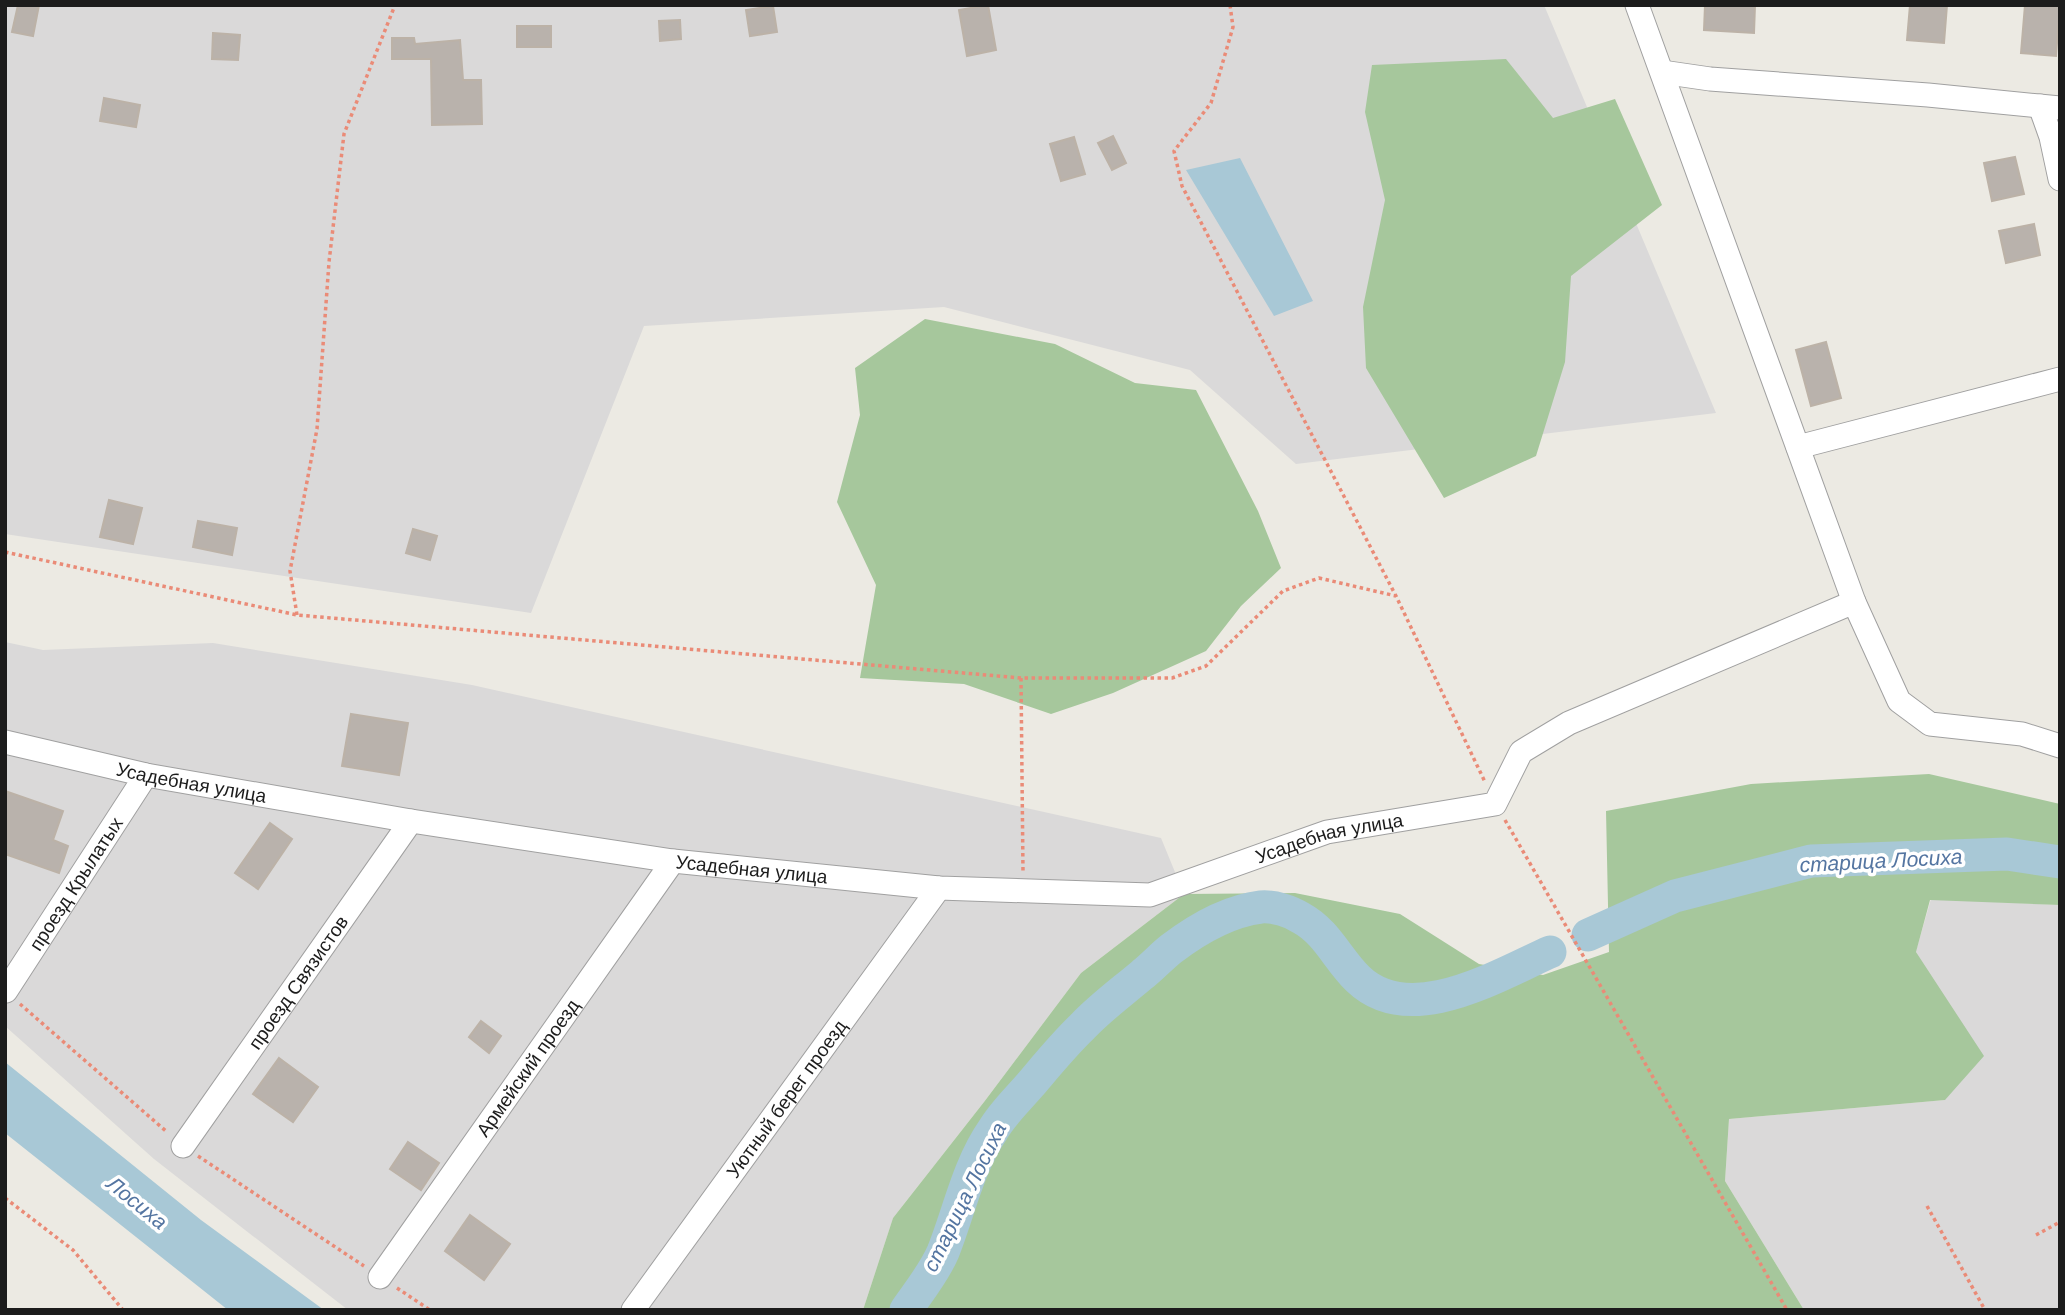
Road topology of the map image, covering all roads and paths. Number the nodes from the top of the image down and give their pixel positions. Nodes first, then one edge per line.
1 (395, 5) edge
2 (1230, 5) edge
3 (1637, 5) edge
4 (1662, 72) junction
5 (2050, 107) edge
6 (2060, 179) edge
7 (2060, 379) edge
8 (1798, 447) junction
9 (5, 552) edge
10 (1396, 596) junction
11 (1854, 602) junction
12 (297, 615) junction
13 (1021, 678) junction
14 (5, 742) edge
15 (2060, 746) edge
16 (145, 775) junction
17 (1495, 804) junction
18 (411, 821) junction
19 (673, 860) junction
20 (939, 888) junction
21 (1024, 890) junction
22 (6, 991) edge
23 (183, 1146) junction
24 (5, 1198) edge
25 (1927, 1206) dead end
26 (2060, 1222) edge
27 (2036, 1236) dead end
28 (380, 1277) junction
29 (123, 1310) edge
30 (430, 1310) edge
31 (633, 1310) edge
32 (1787, 1310) edge
33 (1985, 1310) edge

1 - 12 path
2 - 10 path
3 - 4 street
4 - 5 street
4 - 8 street
5 - 6 street
7 - 8 street
8 - 11 street
9 - 12 path
10 - 13 path
10 - 17 path
11 - 15 street
11 - 17 street
12 - 13 path
13 - 21 path
14 - 16 street, Усадебная улица
16 - 18 street, Усадебная улица
16 - 22 street, проезд Крылатых
17 - 21 street, Усадебная улица
17 - 32 path
18 - 19 street, Усадебная улица
18 - 23 street, проезд Связистов
19 - 20 street, Усадебная улица
19 - 28 street, Армейский проезд
20 - 21 street, Усадебная улица
20 - 31 street, Уютный берег проезд
22 - 23 path
23 - 28 path
24 - 29 path
25 - 33 path
26 - 27 path
28 - 30 path

